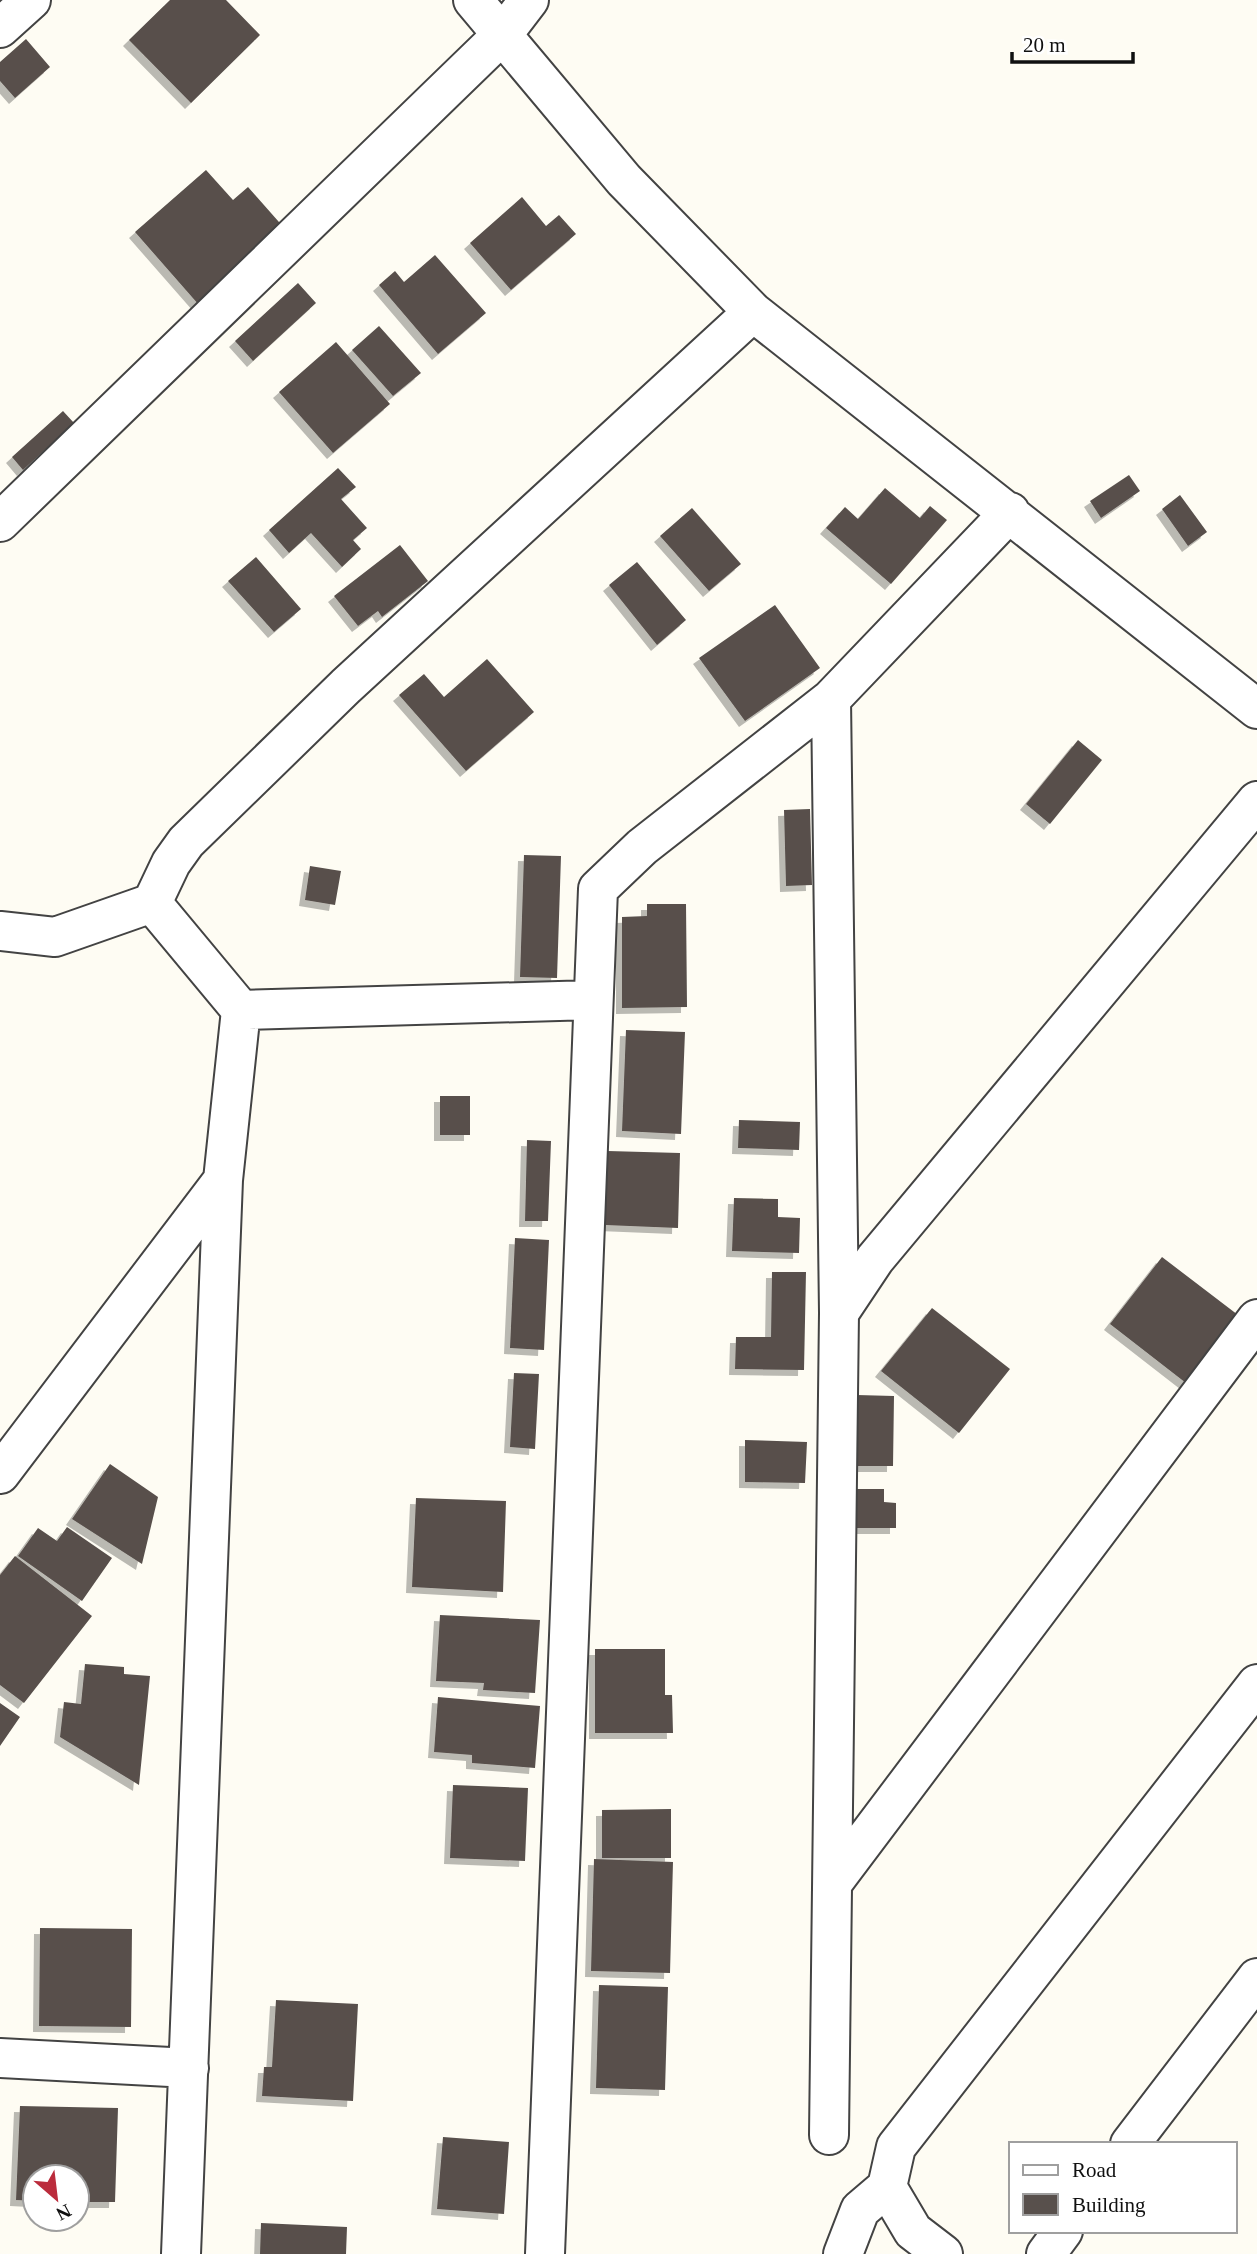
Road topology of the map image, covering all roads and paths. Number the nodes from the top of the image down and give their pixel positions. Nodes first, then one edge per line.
1 (31, 0) edge
2 (473, 0) edge
3 (529, 0) edge
4 (0, 28) edge
5 (503, 34) junction
6 (753, 312) junction
7 (1010, 512) junction
8 (0, 522) edge
9 (831, 699) junction
10 (1257, 709) edge
11 (1257, 801) edge
12 (152, 903) junction
13 (0, 931) edge
14 (593, 1000) junction
15 (241, 1010) junction
16 (223, 1180) junction
17 (839, 1313) junction
18 (1257, 1319) edge
19 (0, 1474) edge
20 (1257, 1684) edge
21 (834, 1881) junction
22 (1257, 1978) edge
23 (0, 2058) edge
24 (189, 2068) junction
25 (829, 2135) dead end
26 (1132, 2142) edge
27 (887, 2187) junction
28 (1062, 2233) edge
29 (181, 2254) edge
30 (545, 2254) edge
31 (843, 2254) edge
32 (943, 2254) edge
33 (1046, 2254) edge

1 - 4 street
2 - 5 street
3 - 5 street
5 - 6 street
5 - 8 street
6 - 7 street
6 - 12 street
7 - 9 street
7 - 10 street
9 - 14 street
9 - 17 street
11 - 17 street
12 - 13 street
12 - 15 street
14 - 15 street
14 - 30 street
15 - 16 street
16 - 19 street
16 - 24 street
17 - 21 street
18 - 21 street
20 - 27 street
21 - 25 street
22 - 26 street
23 - 24 street
24 - 29 street
27 - 31 street
27 - 32 street
28 - 33 street

